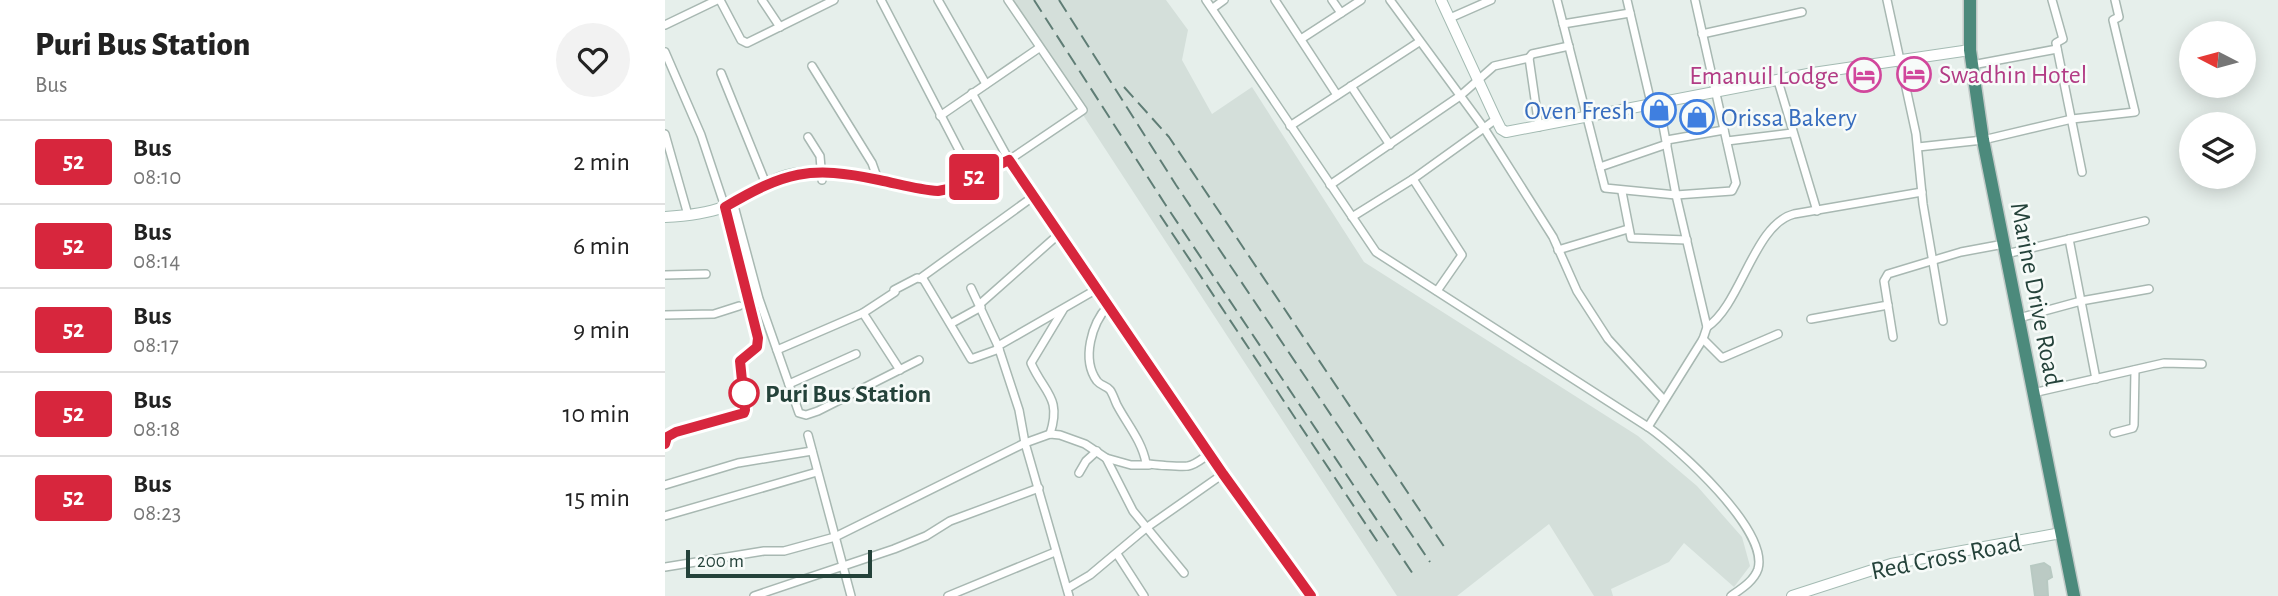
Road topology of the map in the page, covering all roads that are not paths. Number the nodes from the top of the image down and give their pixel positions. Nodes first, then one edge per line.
1 (718, 0) edge
2 (761, 0) edge
3 (834, 0) edge
4 (881, 0) edge
5 (938, 0) edge
6 (1008, 0) edge
7 (1206, 0) edge
8 (1224, 0) edge
9 (1275, 0) edge
10 (1332, 0) edge
11 (1361, 0) edge
12 (1390, 0) edge
13 (1441, 0) edge
14 (1491, 0) edge
15 (1557, 0) edge
16 (1627, 0) edge
17 (1695, 0) edge
18 (1887, 0) edge
19 (1970, 0) edge
20 (2052, 0) edge
21 (2115, 0) edge
22 (1213, 8) junction
23 (1803, 12) dead end
24 (1341, 13) junction
25 (1630, 13) junction
26 (1450, 18) junction
27 (1563, 24) junction
28 (665, 25) edge
29 (780, 27) junction
30 (1703, 34) junction
31 (1301, 39) junction
32 (1419, 42) junction
33 (1569, 46) junction
34 (1039, 48) junction
35 (2057, 49) junction
36 (1970, 50) junction
37 (665, 52) edge
38 (1529, 58) junction
39 (1899, 61) junction
40 (1972, 65) junction
41 (812, 66) dead end
42 (721, 73) dead end
43 (1478, 80) junction
44 (1778, 81) junction
45 (986, 84) junction
46 (1352, 86) junction
47 (972, 93) junction
48 (1716, 93) junction
49 (1337, 95) junction
50 (1460, 96) junction
51 (1652, 104) junction
52 (940, 116) junction
53 (1587, 118) junction
54 (1496, 119) junction
55 (2071, 120) junction
56 (1290, 126) junction
57 (1539, 127) junction
58 (1485, 128) junction
59 (1724, 130) junction
60 (1792, 133) junction
61 (665, 134) edge
62 (809, 137) dead end
63 (1983, 140) junction
64 (1727, 141) junction
65 (1667, 142) junction
66 (1390, 145) junction
67 (1918, 147) junction
68 (1009, 160) junction
69 (1600, 167) junction
70 (2082, 172) dead end
71 (822, 176) junction
72 (974, 177) junction
73 (1413, 179) junction
74 (878, 180) junction
75 (766, 184) junction
76 (1330, 185) junction
77 (1622, 192) junction
78 (1922, 192) junction
79 (1676, 195) junction
80 (1034, 196) junction
81 (729, 204) junction
82 (1817, 211) junction
83 (688, 215) junction
84 (665, 217) edge
85 (1352, 217) junction
86 (2145, 221) dead end
87 (1628, 229) junction
88 (1059, 234) junction
89 (2069, 239) junction
90 (1687, 240) junction
91 (2005, 249) junction
92 (1558, 250) junction
93 (1932, 262) junction
94 (706, 274) dead end
95 (665, 275) edge
96 (923, 279) junction
97 (971, 288) dead end
98 (1097, 289) junction
99 (2149, 289) dead end
100 (1437, 291) junction
101 (2081, 301) junction
102 (981, 305) junction
103 (1888, 305) junction
104 (740, 306) dead end
105 (1108, 306) junction
106 (1063, 310) junction
107 (863, 313) junction
108 (665, 315) edge
109 (2019, 318) junction
110 (1811, 319) dead end
111 (1943, 321) dead end
112 (952, 323) junction
113 (1707, 327) junction
114 (1778, 334) dead end
115 (1893, 337) dead end
116 (1703, 339) junction
117 (999, 348) junction
118 (777, 350) junction
119 (856, 355) dead end
120 (919, 360) dead end
121 (2202, 364) dead end
122 (899, 370) junction
123 (2135, 370) junction
124 (2096, 379) junction
125 (789, 384) junction
126 (2033, 393) junction
127 (1664, 400) junction
128 (1648, 427) junction
129 (2114, 433) dead end
130 (1050, 434) junction
131 (808, 436) dead end
132 (1025, 443) junction
133 (1097, 451) junction
134 (812, 452) junction
135 (1209, 454) junction
136 (1105, 457) junction
137 (1149, 465) junction
138 (817, 472) junction
139 (1079, 473) dead end
140 (1223, 474) junction
141 (665, 485) edge
142 (1038, 488) junction
143 (665, 516) edge
144 (1146, 528) junction
145 (2061, 533) junction
146 (835, 537) junction
147 (1055, 552) junction
148 (1117, 554) junction
149 (843, 566) junction
150 (665, 567) edge
151 (1184, 573) dead end
152 (1069, 592) edge
153 (754, 596) edge
154 (851, 596) edge
155 (948, 596) edge
156 (1144, 596) edge
157 (1311, 596) edge
158 (1731, 596) edge
159 (1792, 596) edge
160 (2074, 596) edge

1 - 28 street
1 - 29 street
2 - 29 street
3 - 29 street
4 - 52 street
5 - 45 street
6 - 34 street
7 - 22 street
8 - 22 street
9 - 31 street
10 - 24 street
11 - 24 street
12 - 32 street
13 - 26 main road
14 - 26 street
15 - 27 street
16 - 25 street
17 - 30 street
18 - 39 street
19 - 36 highway, Marine Drive Road
20 - 35 street
21 - 55 street
22 - 56 street
23 - 30 street
24 - 31 street
25 - 27 street
25 - 51 street
26 - 43 main road
27 - 33 street
30 - 48 street
31 - 49 street
32 - 46 street
32 - 50 street
33 - 38 street
33 - 53 street
34 - 45 street
34 - 68 street
35 - 40 street
35 - 55 street
36 - 39 main road
36 - 40 highway, Marine Drive Road
37 - 81 street
38 - 43 street
38 - 57 street
39 - 44 main road
39 - 67 street
40 - 63 highway, Marine Drive Road
41 - 74 street
42 - 75 street
43 - 50 street
43 - 54 main road
44 - 48 main road
44 - 60 street
45 - 47 street
46 - 49 street
46 - 66 street
47 - 52 street
47 - 68 street
48 - 51 main road
48 - 59 street
49 - 56 street
50 - 58 street
50 - 66 street
51 - 53 main road
51 - 65 street
52 - 72 street
53 - 57 main road
53 - 69 street
54 - 57 main road
54 - 58 street
55 - 63 street
55 - 70 street
56 - 76 street
58 - 73 street
58 - 92 street
59 - 64 street
59 - 65 street
60 - 64 street
60 - 82 street
61 - 83 street
62 - 71 street
63 - 67 street
63 - 91 highway, Marine Drive Road
64 - 79 street
65 - 69 street
65 - 79 street
66 - 76 street
67 - 78 street
68 - 72 main road
68 - 80 main road
69 - 77 street
71 - 74 main road
71 - 75 main road
72 - 74 main road
73 - 85 street
73 - 100 street
75 - 81 main road
76 - 85 street
77 - 79 street
77 - 87 street
78 - 82 street
78 - 93 street
79 - 90 street
80 - 88 main road
80 - 96 street
81 - 83 main road
81 - 118 street
82 - 113 street
83 - 84 main road
85 - 100 street
86 - 89 street
87 - 90 street
87 - 92 street
88 - 98 main road
88 - 102 street
89 - 91 street
89 - 101 street
90 - 113 street
91 - 93 street
91 - 109 highway, Marine Drive Road
92 - 127 street
93 - 103 street
93 - 111 street
94 - 95 street
96 - 107 street
96 - 112 street
97 - 102 street
98 - 105 main road
98 - 106 street
99 - 101 street
100 - 128 street
101 - 109 street
101 - 124 street
102 - 112 street
102 - 117 street
103 - 110 street
103 - 115 street
104 - 108 street
105 - 135 main road
105 - 137 street
106 - 117 street
106 - 130 street
107 - 118 street
107 - 122 street
109 - 126 highway, Marine Drive Road
112 - 117 street
113 - 116 street
114 - 116 street
116 - 127 street
117 - 132 street
118 - 125 street
119 - 125 street
120 - 122 street
121 - 123 street
122 - 125 street
123 - 124 street
123 - 129 street
124 - 126 street
126 - 145 highway, Marine Drive Road
127 - 128 street
128 - 158 street
130 - 132 street
130 - 133 street
131 - 134 street
132 - 142 street
132 - 146 street
133 - 136 street
133 - 139 street
134 - 138 street
134 - 141 street
135 - 137 street
135 - 140 main road
136 - 137 street
136 - 144 street
138 - 143 street
138 - 146 street
140 - 144 street
140 - 157 main road
142 - 147 street
142 - 149 street
144 - 148 street
144 - 151 street
145 - 159 main road, Red Cross Road
145 - 160 highway, Marine Drive Road
146 - 149 street
146 - 150 street
147 - 152 street
147 - 155 street
148 - 152 street
148 - 156 street
149 - 153 street
149 - 154 street

